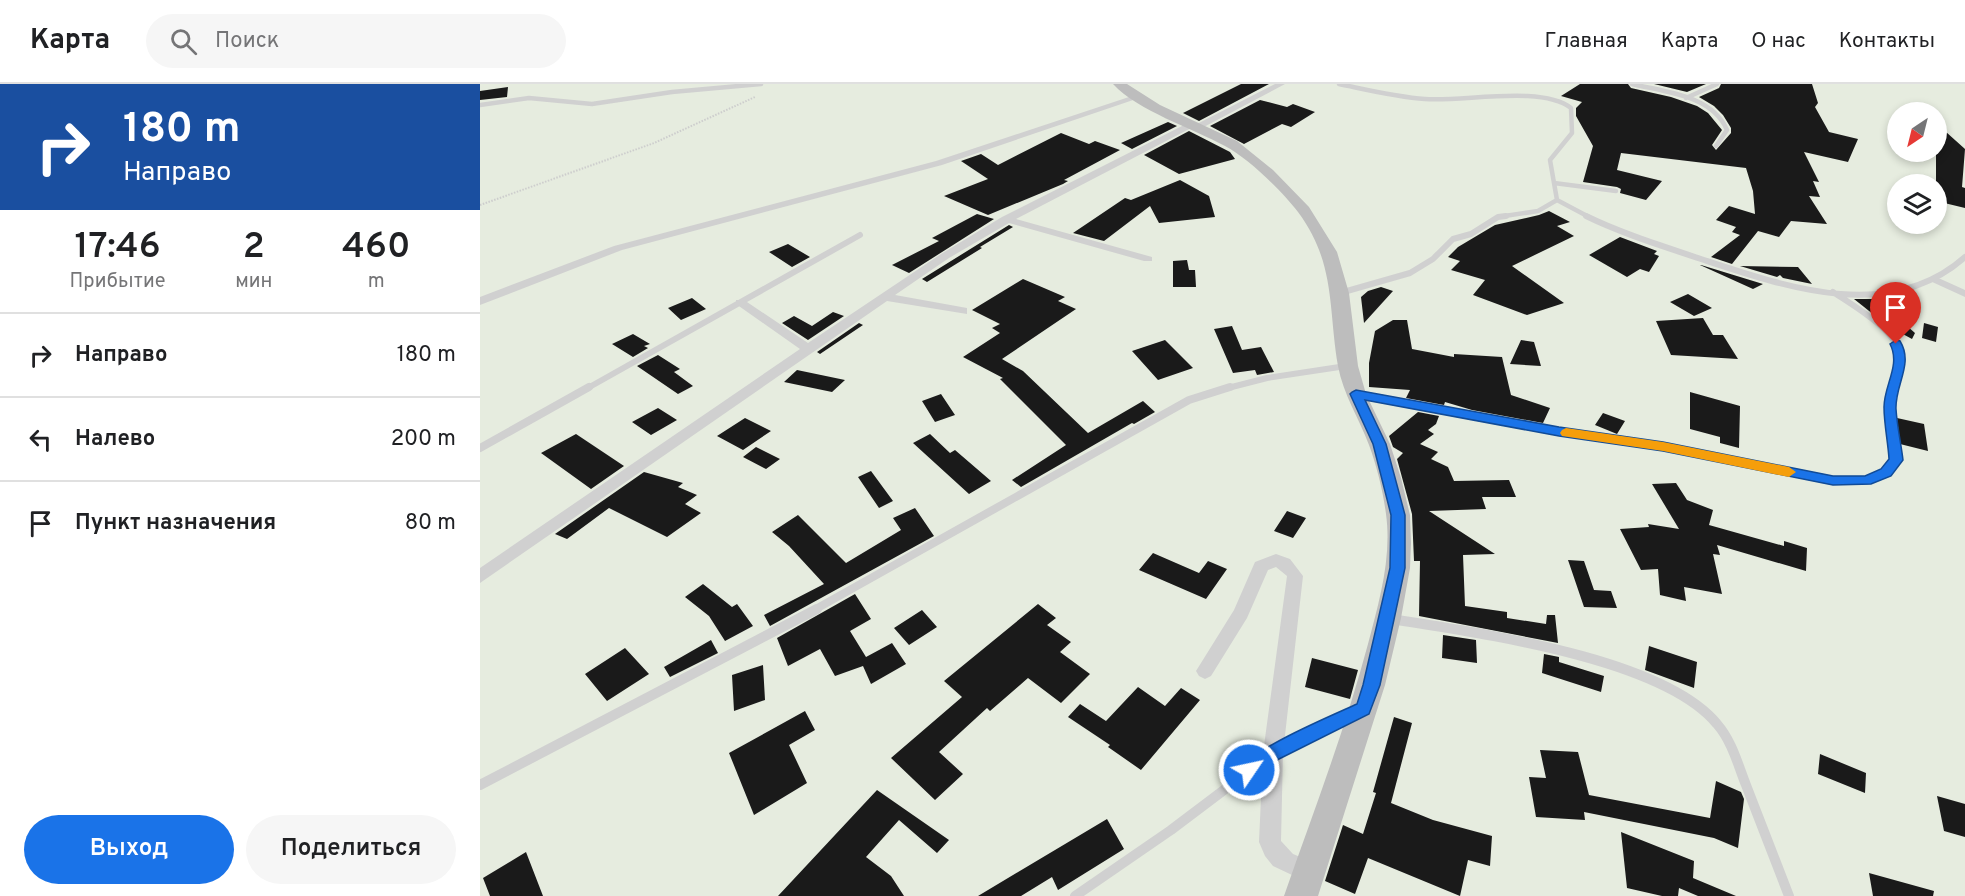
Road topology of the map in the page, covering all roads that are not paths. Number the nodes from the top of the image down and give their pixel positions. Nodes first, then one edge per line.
1 (761, 84) edge
2 (1119, 84) edge
3 (1281, 84) edge
4 (1339, 84) edge
5 (1632, 84) edge
6 (1717, 84) edge
7 (1138, 97) junction
8 (1686, 99) junction
9 (480, 105) edge
10 (1194, 126) junction
11 (1716, 146) dead end
12 (1554, 183) junction
13 (1616, 191) dead end
14 (1557, 200) junction
15 (1006, 219) junction
16 (860, 235) dead end
17 (1965, 257) edge
18 (1148, 259) dead end
19 (1934, 279) junction
20 (1833, 292) junction
21 (1340, 293) junction
22 (1965, 294) edge
23 (885, 297) junction
24 (480, 302) edge
25 (740, 302) junction
26 (963, 311) dead end
27 (808, 349) junction
28 (1348, 366) junction
29 (1356, 394) junction
30 (480, 448) edge
31 (480, 577) edge
32 (1388, 618) junction
33 (1205, 670) dead end
34 (1363, 709) junction
35 (1273, 753) junction
36 (480, 786) edge
37 (1309, 872) junction
38 (1076, 896) edge
39 (1301, 896) edge
40 (1789, 896) edge

1 - 9 lane
2 - 7 street
3 - 10 street
4 - 12 lane
5 - 8 lane
6 - 8 lane
7 - 10 street
7 - 24 street
8 - 11 lane
10 - 15 street
10 - 21 street
12 - 13 lane
12 - 14 lane
14 - 20 lane
14 - 21 lane
15 - 18 street
15 - 23 street
16 - 25 lane
17 - 19 lane
19 - 20 lane
19 - 22 street
20 - 29 lane
21 - 28 street
23 - 26 street
23 - 27 street
25 - 27 street
25 - 30 lane
27 - 31 street
28 - 29 street
28 - 36 lane
29 - 32 street
32 - 34 street
32 - 40 lane
33 - 35 street
34 - 35 lane
34 - 37 street
35 - 37 street
35 - 38 lane
37 - 39 street

